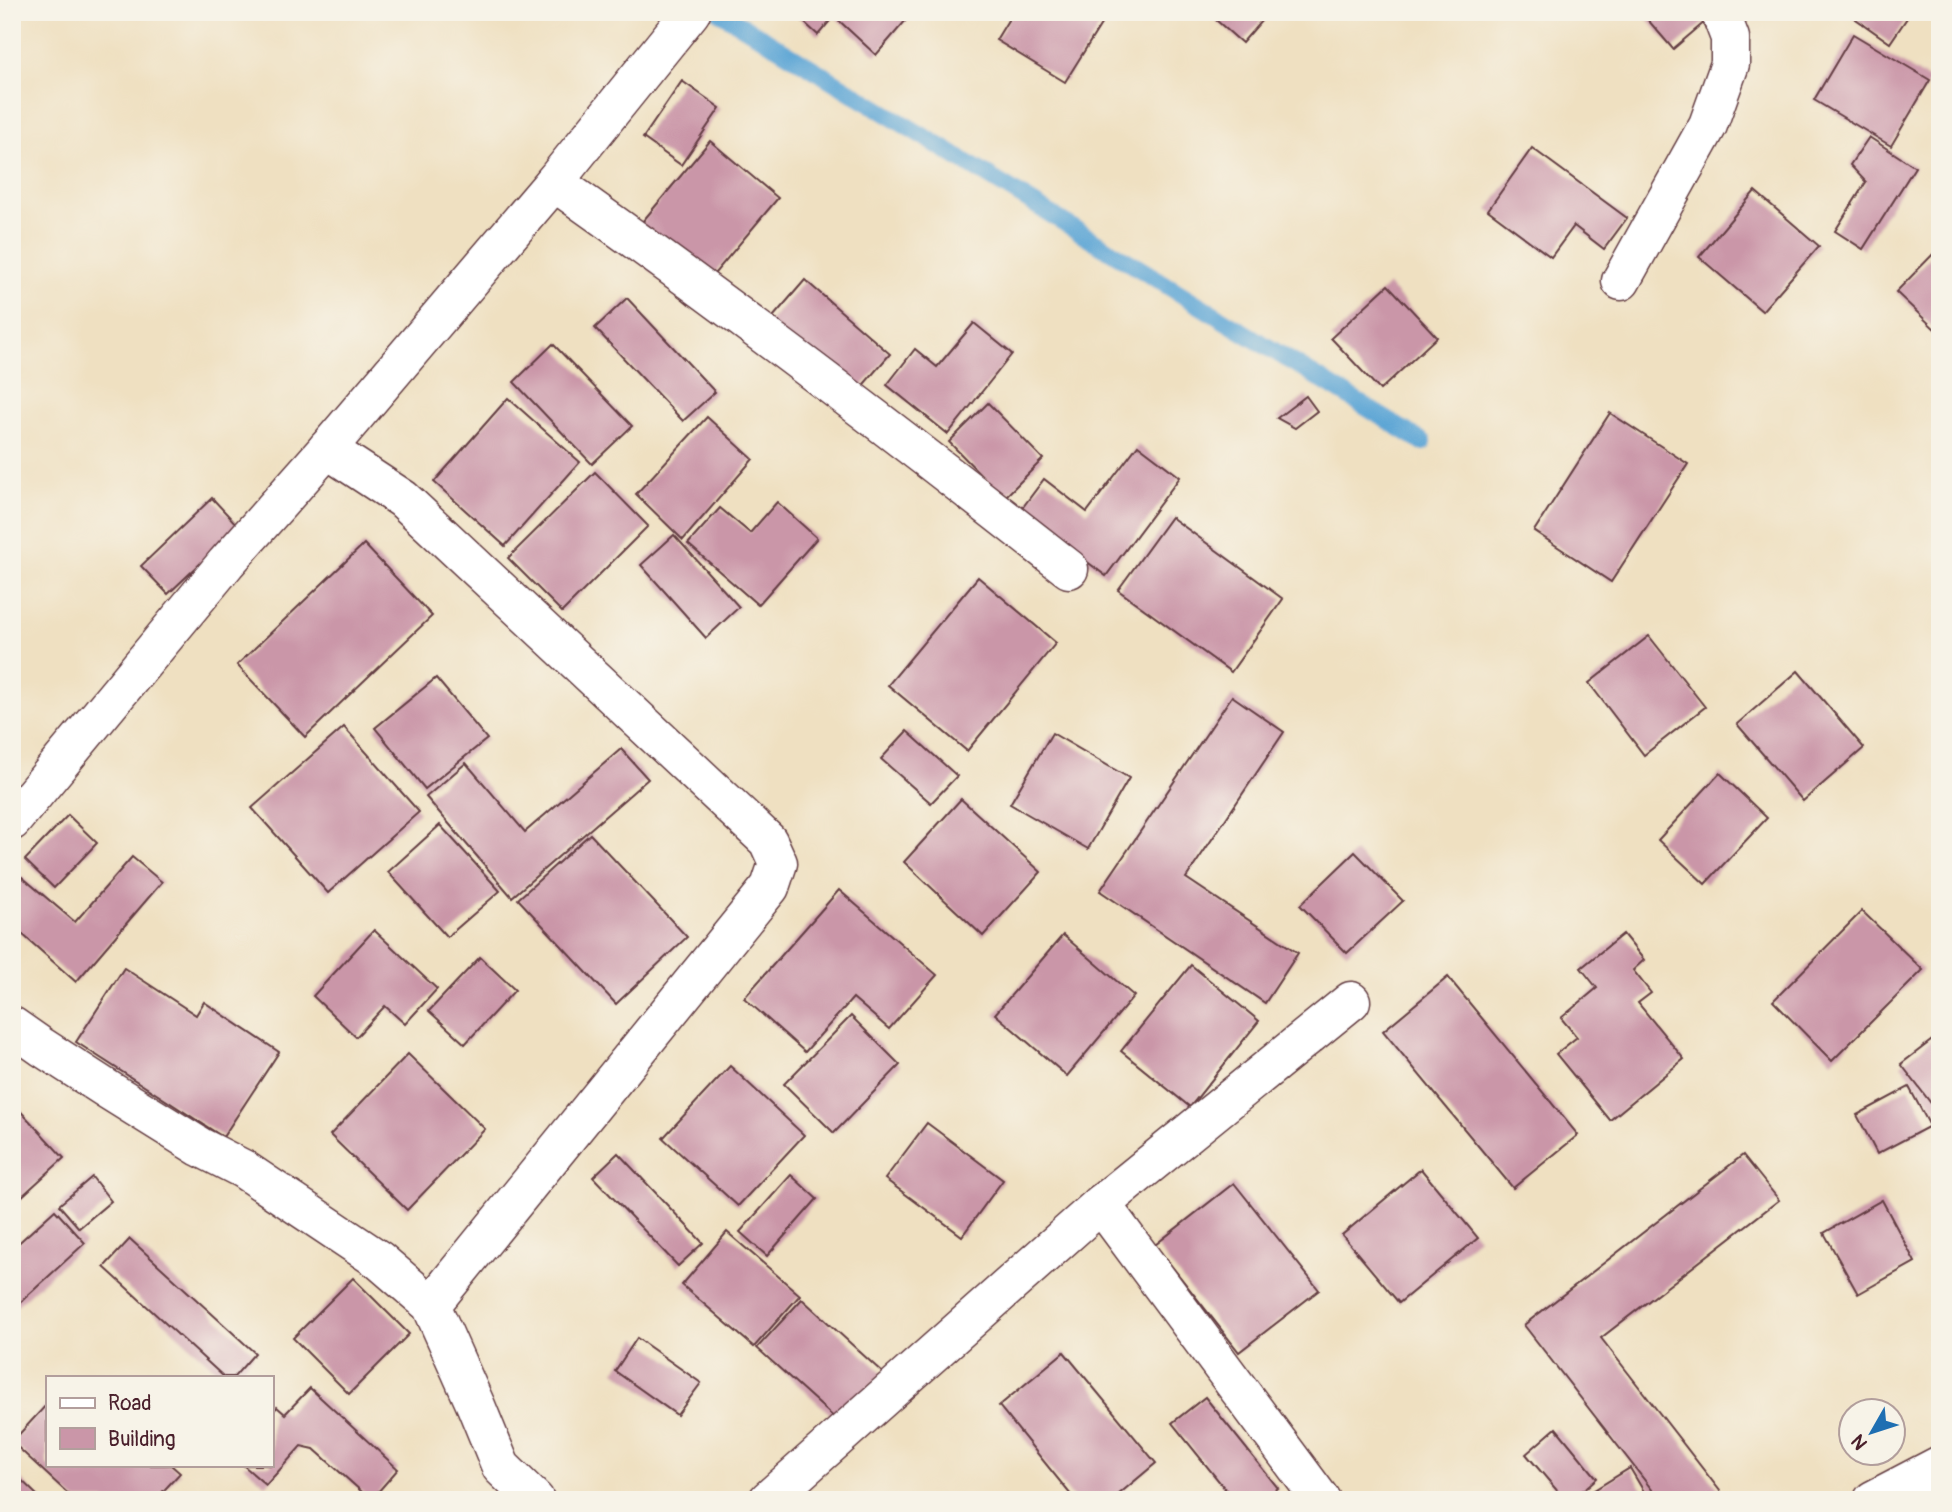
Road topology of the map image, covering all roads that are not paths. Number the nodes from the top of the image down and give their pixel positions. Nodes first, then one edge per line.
1 (691, 12) edge
2 (1720, 12) edge
3 (554, 182) junction
4 (1621, 281) dead end
5 (327, 449) junction
6 (1069, 569) dead end
7 (12, 821) edge
8 (1351, 1001) dead end
9 (12, 1026) edge
10 (1101, 1204) junction
11 (430, 1305) junction
12 (1940, 1465) edge
13 (535, 1500) edge
14 (768, 1500) edge
15 (1321, 1500) edge
16 (1873, 1500) edge

1 - 3 street
2 - 4 street
3 - 5 street
3 - 6 street
5 - 7 street
5 - 11 street
8 - 10 street
9 - 11 street
10 - 14 street
10 - 15 street
11 - 13 street
12 - 16 street

